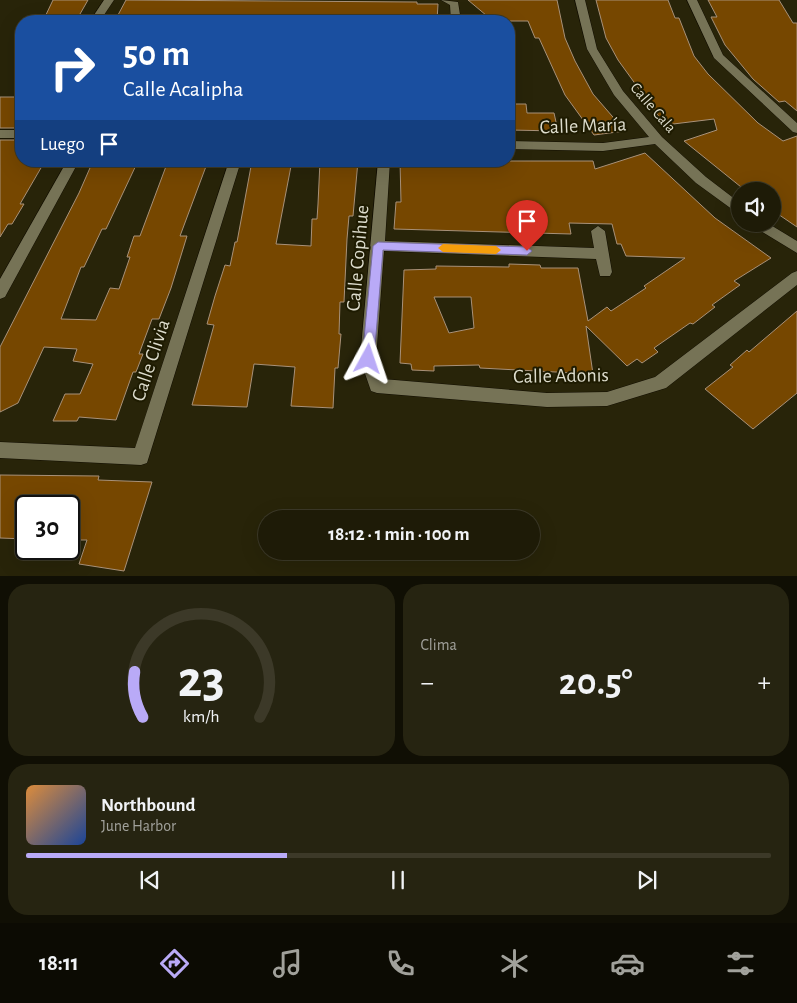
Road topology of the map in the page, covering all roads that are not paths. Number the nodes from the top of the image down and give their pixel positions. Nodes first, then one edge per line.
1 (109, 0) edge
2 (446, 0) edge
3 (580, 0) edge
4 (692, 0) edge
5 (99, 15) edge
6 (455, 15) edge
7 (797, 129) edge
8 (0, 134) edge
9 (15, 134) edge
10 (658, 140) junction
11 (515, 145) edge
12 (70, 167) edge
13 (233, 167) edge
14 (384, 167) edge
15 (731, 203) edge
16 (598, 231) dead end
17 (772, 232) edge
18 (378, 246) junction
19 (797, 248) edge
20 (601, 254) junction
21 (605, 272) dead end
22 (797, 277) edge
23 (0, 293) edge
24 (377, 386) joint
25 (0, 450) edge

1 - 5 street
2 - 6 street
3 - 10 street, Calle Cala
4 - 7 street
8 - 9 street
10 - 11 street, Calle María
10 - 15 street, Calle Cala
12 - 23 street
13 - 25 street, Calle Clivia
14 - 18 street, Calle Copihue
16 - 20 street
17 - 19 street
18 - 20 street
18 - 24 street, Calle Copihue
20 - 21 street
22 - 24 street, Calle Adonis

